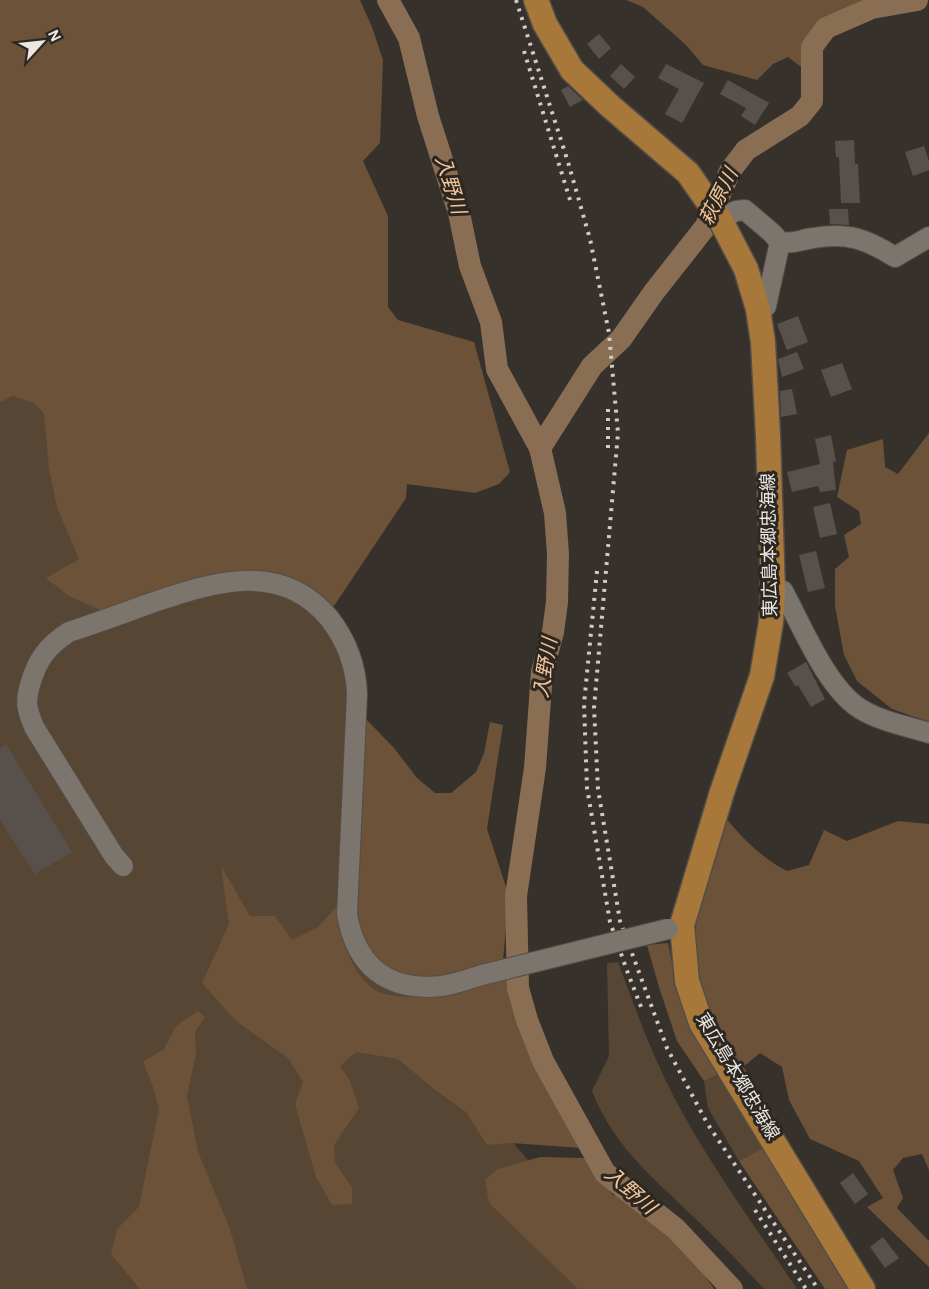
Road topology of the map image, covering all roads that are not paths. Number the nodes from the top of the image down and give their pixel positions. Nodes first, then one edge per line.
1 (536, 0) edge
2 (714, 210) junction
3 (929, 237) edge
4 (780, 242) junction
5 (758, 309) junction
6 (773, 591) junction
7 (929, 733) edge
8 (123, 866) dead end
9 (675, 927) junction
10 (863, 1289) edge

1 - 2 main road, 東広島本郷忠海線
2 - 4 street
2 - 5 main road, 東広島本郷忠海線
3 - 4 street
4 - 5 street
5 - 6 main road, 東広島本郷忠海線
6 - 7 street
6 - 9 main road, 東広島本郷忠海線
8 - 9 street, bridge
9 - 10 main road, 東広島本郷忠海線

